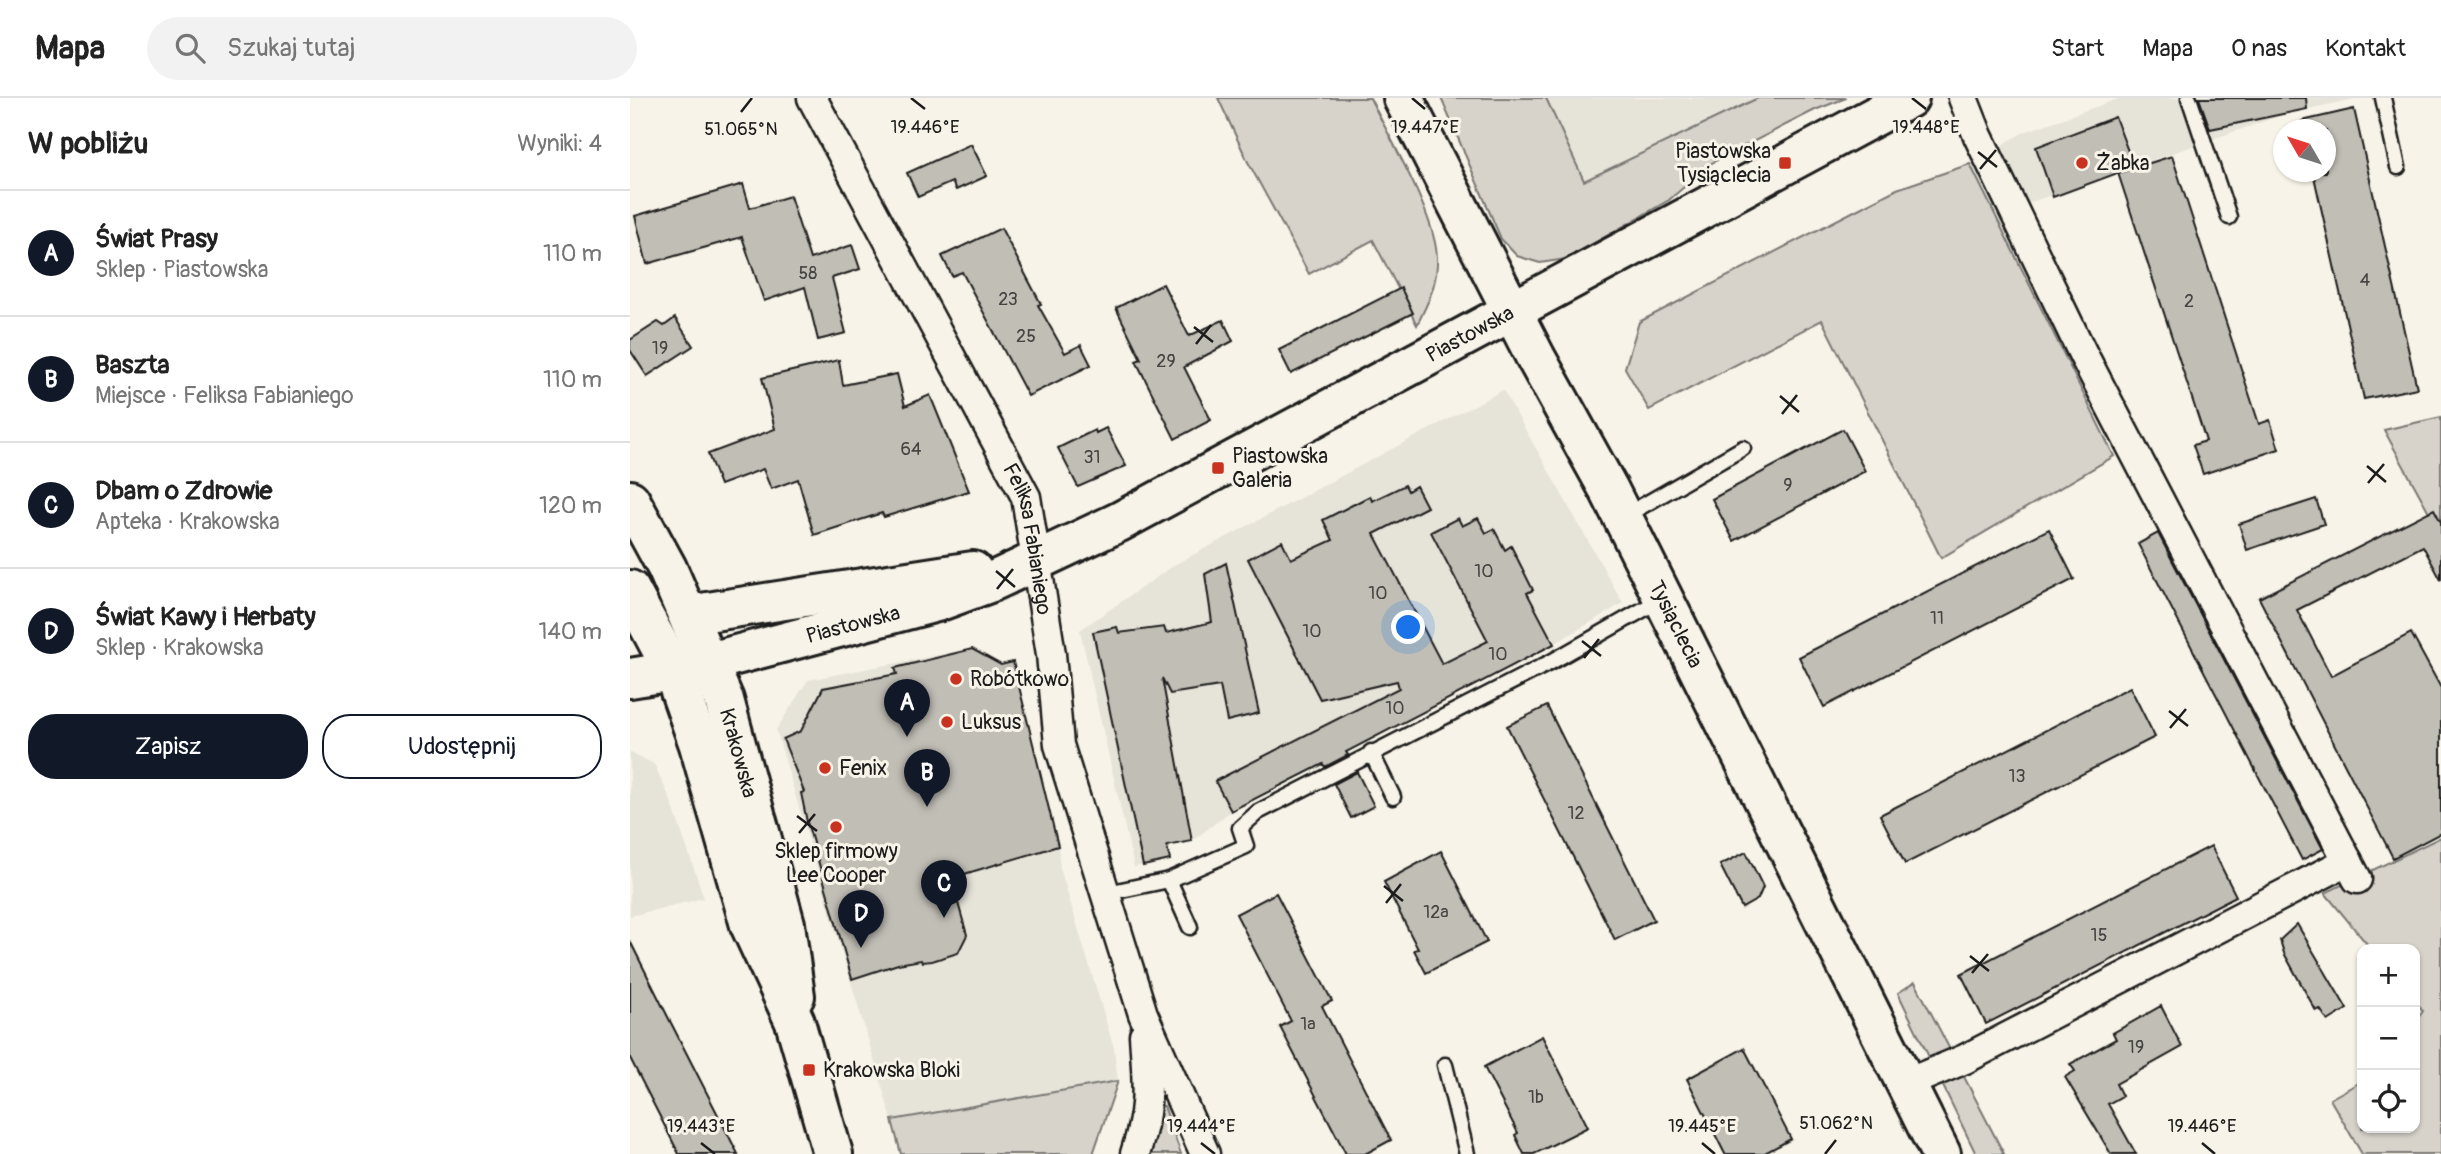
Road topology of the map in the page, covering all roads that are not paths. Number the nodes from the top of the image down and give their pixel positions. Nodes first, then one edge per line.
1 (812, 98) edge
2 (1403, 98) edge
3 (1909, 98) edge
4 (1963, 98) edge
5 (2189, 98) edge
6 (2384, 98) edge
7 (2398, 167) dead end
8 (2229, 217) dead end
9 (1511, 309) junction
10 (1743, 448) dead end
11 (630, 499) edge
12 (1622, 518) junction
13 (1032, 561) junction
14 (1661, 599) junction
15 (636, 612) edge
16 (688, 615) junction
17 (691, 667) junction
18 (630, 678) edge
19 (1371, 752) junction
20 (1393, 797) dead end
21 (1169, 880) junction
22 (1107, 893) junction
23 (1190, 927) dead end
24 (1143, 1014) junction
25 (1445, 1065) dead end
26 (1906, 1084) junction
27 (833, 1154) edge
28 (1135, 1154) edge
29 (1205, 1154) edge
30 (1467, 1154) edge
31 (1941, 1154) edge

1 - 13 street, Feliksa Fabianiego
2 - 9 street, Tysiąclecia
3 - 9 street, Piastowska
4 - 26 street
5 - 8 lane
6 - 7 lane
9 - 12 street, Tysiąclecia
9 - 13 street, Piastowska
10 - 12 lane
11 - 16 street, Krakowska
12 - 14 street, Tysiąclecia
13 - 16 street, Piastowska
13 - 17 street, Piastowska
13 - 22 street, Feliksa Fabianiego
14 - 19 lane
14 - 26 street, Tysiąclecia
15 - 16 street, Piastowska
15 - 17 street, Krakowska
16 - 17 street, Krakowska
17 - 18 street, Piastowska
17 - 27 street, Krakowska
19 - 20 lane
19 - 21 lane
21 - 22 lane
21 - 23 lane
22 - 24 street, Feliksa Fabianiego
24 - 28 street, Feliksa Fabianiego
24 - 29 street, Feliksa Fabianiego
25 - 30 lane
26 - 31 street, Tysiąclecia

